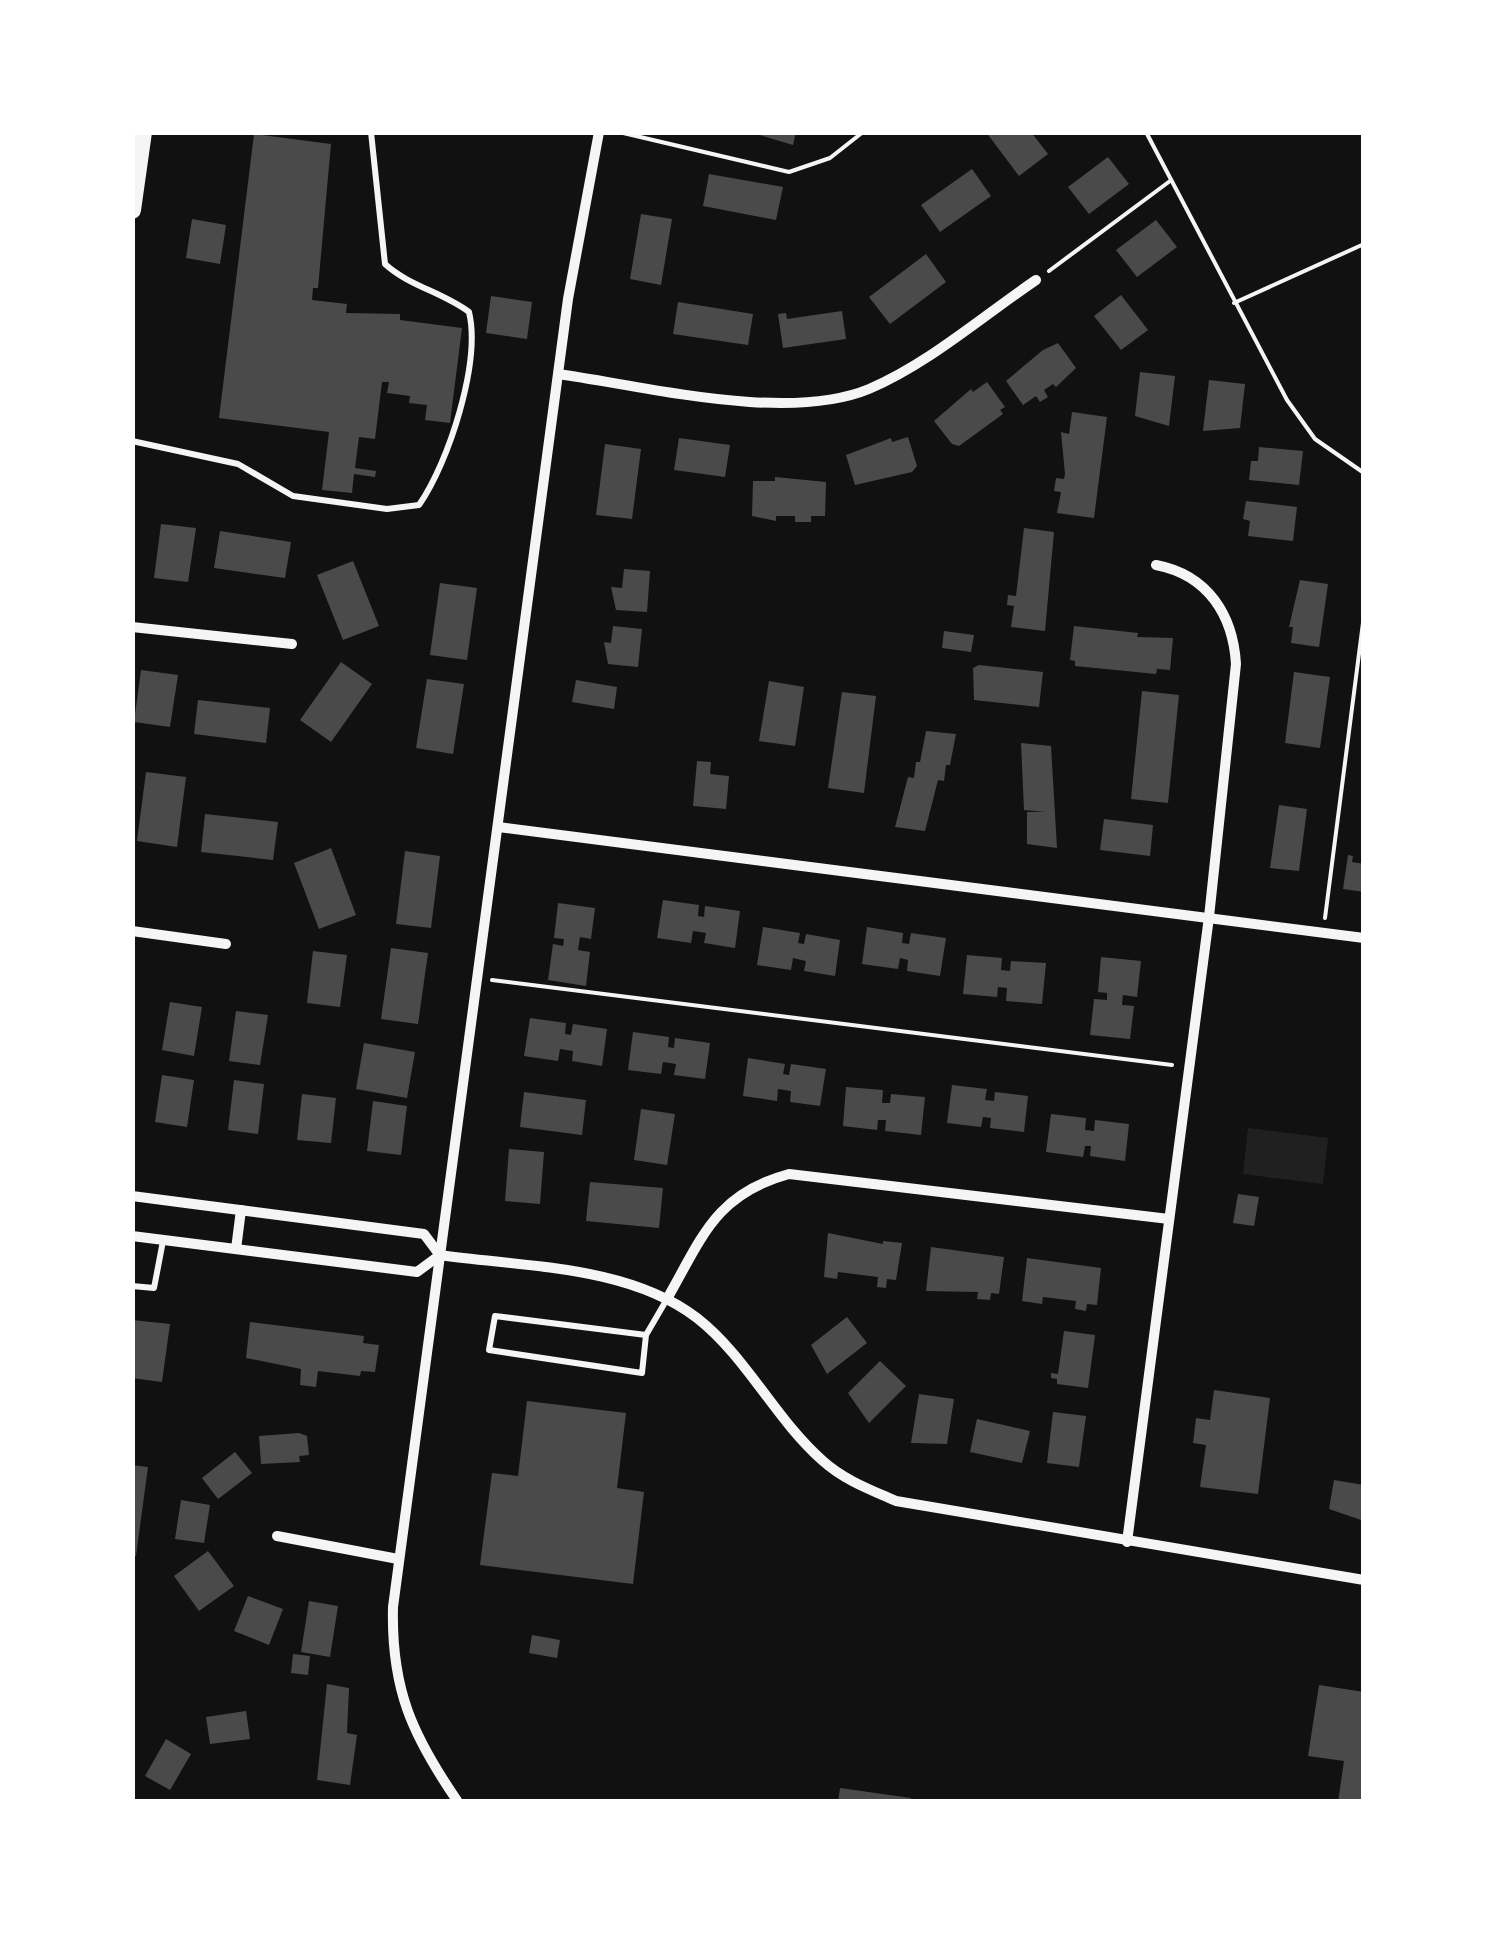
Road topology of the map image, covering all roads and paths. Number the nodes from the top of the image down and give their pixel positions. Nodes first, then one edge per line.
1 (142, 132) edge
2 (371, 132) edge
3 (599, 132) edge
4 (619, 132) edge
5 (863, 132) edge
6 (1146, 132) edge
7 (1170, 181) junction
8 (132, 210) edge
9 (1364, 244) edge
10 (1036, 280) joint
11 (1234, 303) junction
12 (558, 374) junction
13 (132, 441) edge
14 (1364, 473) edge
15 (1156, 565) dead end
16 (1364, 615) edge
17 (132, 627) edge
18 (292, 644) dead end
19 (498, 827) junction
20 (1209, 917) junction
21 (132, 932) edge
22 (1323, 933) junction
23 (1364, 938) edge
24 (226, 944) dead end
25 (477, 978) junction
26 (1189, 1068) junction
27 (132, 1196) edge
28 (241, 1210) junction
29 (1169, 1219) junction
30 (132, 1236) edge
31 (164, 1240) junction
32 (236, 1249) junction
33 (440, 1255) junction
34 (132, 1286) edge
35 (668, 1299) junction
36 (646, 1334) junction
37 (277, 1536) dead end
38 (1127, 1542) junction
39 (398, 1559) junction
40 (1364, 1580) edge
41 (455, 1798) edge
42 (440, 1802) edge

1 - 8 main road
2 - 13 lane
3 - 12 street
4 - 5 path
6 - 7 path
7 - 10 path
7 - 11 path
9 - 11 path
10 - 12 street
11 - 14 path
12 - 19 street
15 - 20 street
16 - 22 path
17 - 18 street
19 - 20 street
19 - 25 street
20 - 22 street
20 - 26 street
21 - 24 street
22 - 23 street
25 - 26 path
25 - 33 street
26 - 29 street
27 - 28 street
28 - 32 street
28 - 33 street
29 - 35 street
29 - 38 street
30 - 31 street
31 - 32 street
31 - 34 lane
32 - 33 street
33 - 35 street
33 - 39 street
35 - 36 lane
35 - 38 street
36 - 36 lane
37 - 39 street
38 - 40 street
39 - 41 street
41 - 42 street

